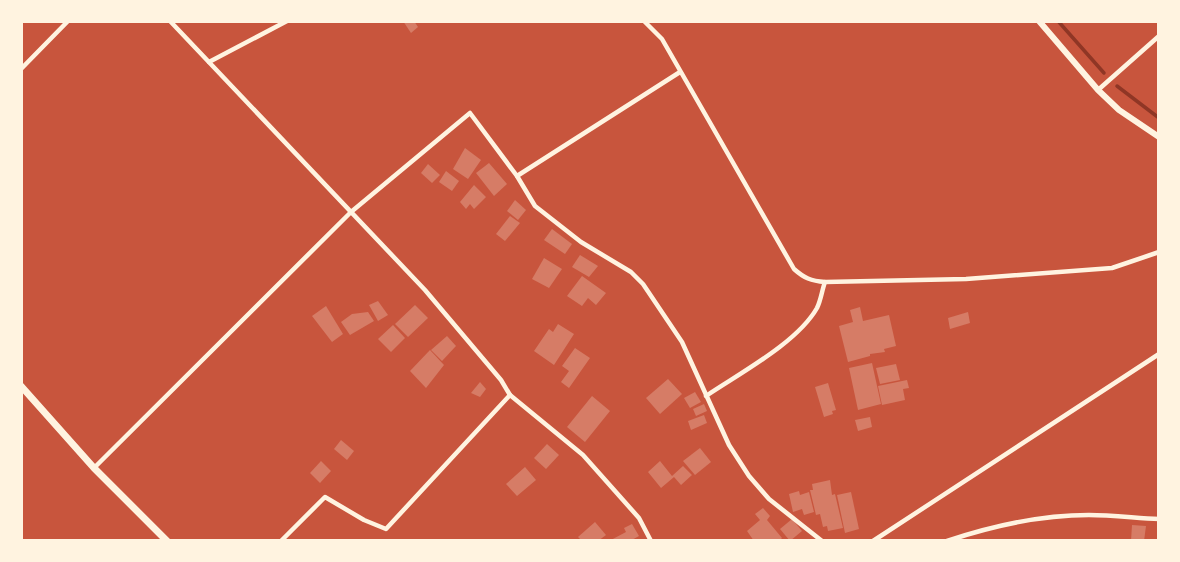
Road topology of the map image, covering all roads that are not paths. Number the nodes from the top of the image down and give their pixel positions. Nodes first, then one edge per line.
1 (68, 21) edge
2 (170, 21) edge
3 (287, 21) edge
4 (644, 21) edge
5 (1039, 21) edge
6 (1159, 36) edge
7 (209, 62) junction
8 (21, 69) edge
9 (680, 72) junction
10 (1098, 90) junction
11 (1159, 137) edge
12 (517, 176) junction
13 (351, 212) junction
14 (1159, 252) edge
15 (825, 282) junction
16 (1159, 354) edge
17 (21, 386) edge
18 (510, 395) junction
19 (706, 396) junction
20 (94, 468) junction
21 (1159, 519) edge
22 (167, 541) edge
23 (281, 541) edge
24 (650, 541) edge
25 (822, 541) edge
26 (873, 541) edge
27 (947, 541) edge

1 - 8 street
2 - 7 street
3 - 7 street
4 - 9 street
5 - 10 street
6 - 10 street
7 - 13 street
9 - 12 street
9 - 15 street
10 - 11 street
12 - 13 street
12 - 19 street
13 - 18 street
13 - 20 street
14 - 15 street
15 - 19 street
16 - 26 street
17 - 20 main road
18 - 23 street
18 - 24 street
19 - 25 street
20 - 22 main road
21 - 27 street

